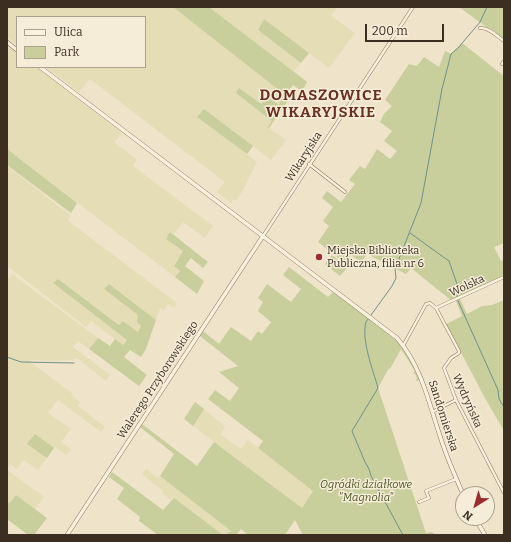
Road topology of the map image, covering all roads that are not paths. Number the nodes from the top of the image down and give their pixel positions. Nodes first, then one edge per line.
1 (413, 7) edge
2 (480, 28) dead end
3 (7, 42) edge
4 (504, 42) edge
5 (16, 49) edge
6 (41, 68) edge
7 (309, 164) junction
8 (345, 192) dead end
9 (262, 236) junction
10 (504, 277) edge
11 (436, 308) junction
12 (403, 345) junction
13 (456, 400) junction
14 (432, 412) junction
15 (456, 479) junction
16 (459, 486) edge
17 (504, 493) edge
18 (419, 502) dead end
19 (480, 526) edge
20 (67, 535) edge
21 (485, 535) edge

1 - 7 street, Wikaryjska
2 - 4 street
3 - 5 street
6 - 9 street, Sandomierska
7 - 8 street
7 - 9 street, Wikaryjska
9 - 12 street, Sandomierska
9 - 20 street, Walerego Przyborowskiego
10 - 11 street, Wolska
11 - 12 street
11 - 13 street, Wydryńska
12 - 14 street, Sandomierska
13 - 14 street
13 - 17 street, Wydryńska
14 - 15 street, Sandomierska
15 - 16 street, Sandomierska
15 - 18 street
19 - 21 street

